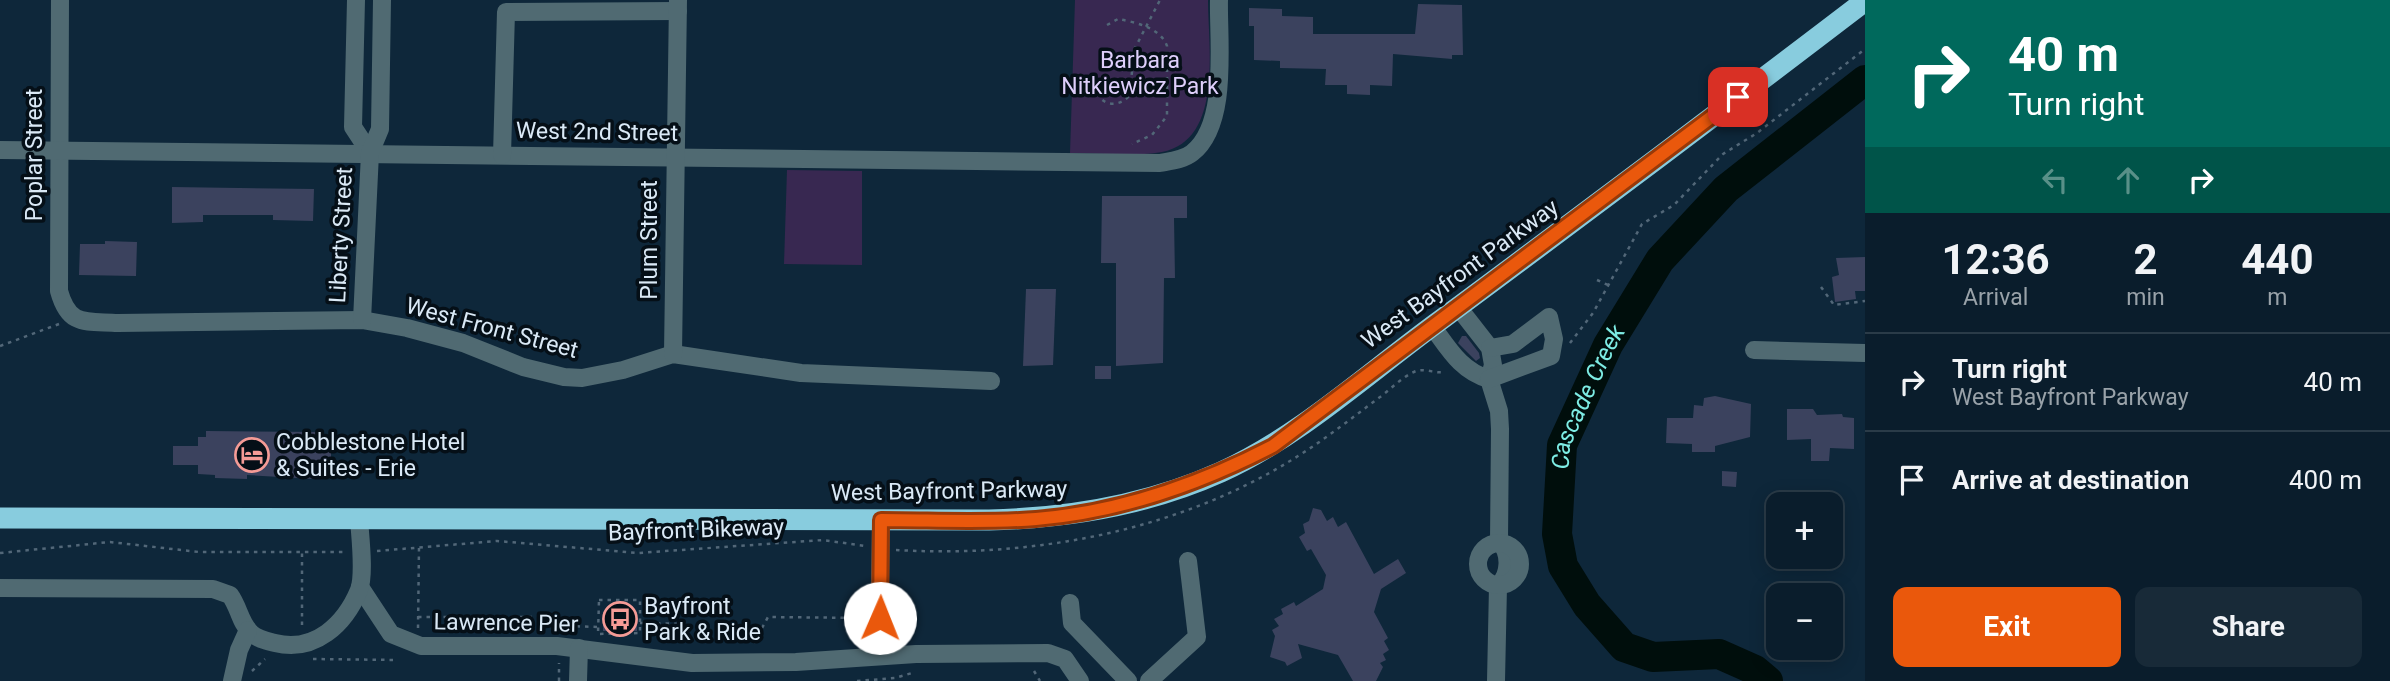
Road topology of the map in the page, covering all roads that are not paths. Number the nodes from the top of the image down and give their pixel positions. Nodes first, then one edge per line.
1 (60, 0) edge
2 (356, 0) edge
3 (383, 0) edge
4 (1219, 0) edge
5 (1865, 1) edge
6 (678, 5) edge
7 (506, 6) edge
8 (0, 150) edge
9 (57, 150) junction
10 (370, 153) junction
11 (502, 155) junction
12 (674, 158) junction
13 (1458, 307) junction
14 (68, 313) joint
15 (362, 320) junction
16 (1432, 326) junction
17 (1498, 348) junction
18 (1754, 350) dead end
19 (1865, 353) edge
20 (673, 354) junction
21 (1514, 368) junction
22 (1489, 379) junction
23 (991, 381) dead end
24 (0, 518) edge
25 (359, 519) junction
26 (881, 520) junction
27 (1499, 541) junction
28 (1188, 561) dead end
29 (360, 587) junction
30 (0, 588) edge
31 (1498, 592) junction
32 (1070, 603) dead end
33 (248, 630) junction
34 (1091, 642) junction
35 (579, 648) junction
36 (879, 655) junction
37 (1069, 664) junction
38 (232, 681) edge
39 (578, 681) edge
40 (1080, 681) edge
41 (1128, 681) edge
42 (1149, 681) edge
43 (1496, 681) edge

1 - 9 street, Poplar Street
2 - 10 street, Liberty Street
3 - 10 street, Liberty Street
4 - 12 street, West 2nd Street
5 - 13 highway, West Bayfront Parkway
6 - 7 street
6 - 12 street, Plum Street
7 - 11 street
8 - 9 street, West 2nd Street
9 - 10 street, West 2nd Street
9 - 14 street, Poplar Street
10 - 11 street, West 2nd Street
10 - 15 street, Liberty Street
11 - 12 street, West 2nd Street
12 - 20 street, Plum Street
13 - 16 highway, West Bayfront Parkway
13 - 17 street
14 - 15 street, West Front Street
15 - 20 street, West Front Street
16 - 22 street
16 - 26 highway, West Bayfront Parkway
17 - 21 street
17 - 21 street
17 - 22 street
18 - 19 street
20 - 23 street, West Front Street
21 - 22 street
22 - 27 street
24 - 25 highway, West Bayfront Parkway
25 - 26 highway, West Bayfront Parkway
25 - 29 street
26 - 36 street
27 - 31 street
27 - 31 street
28 - 42 street
29 - 33 street
29 - 35 street, Lawrence Pier
30 - 33 street
31 - 43 street
32 - 34 street
33 - 38 street
34 - 37 street
34 - 41 street
35 - 36 street, Lawrence Pier
35 - 39 street
36 - 37 street, Lawrence Pier
37 - 40 street

